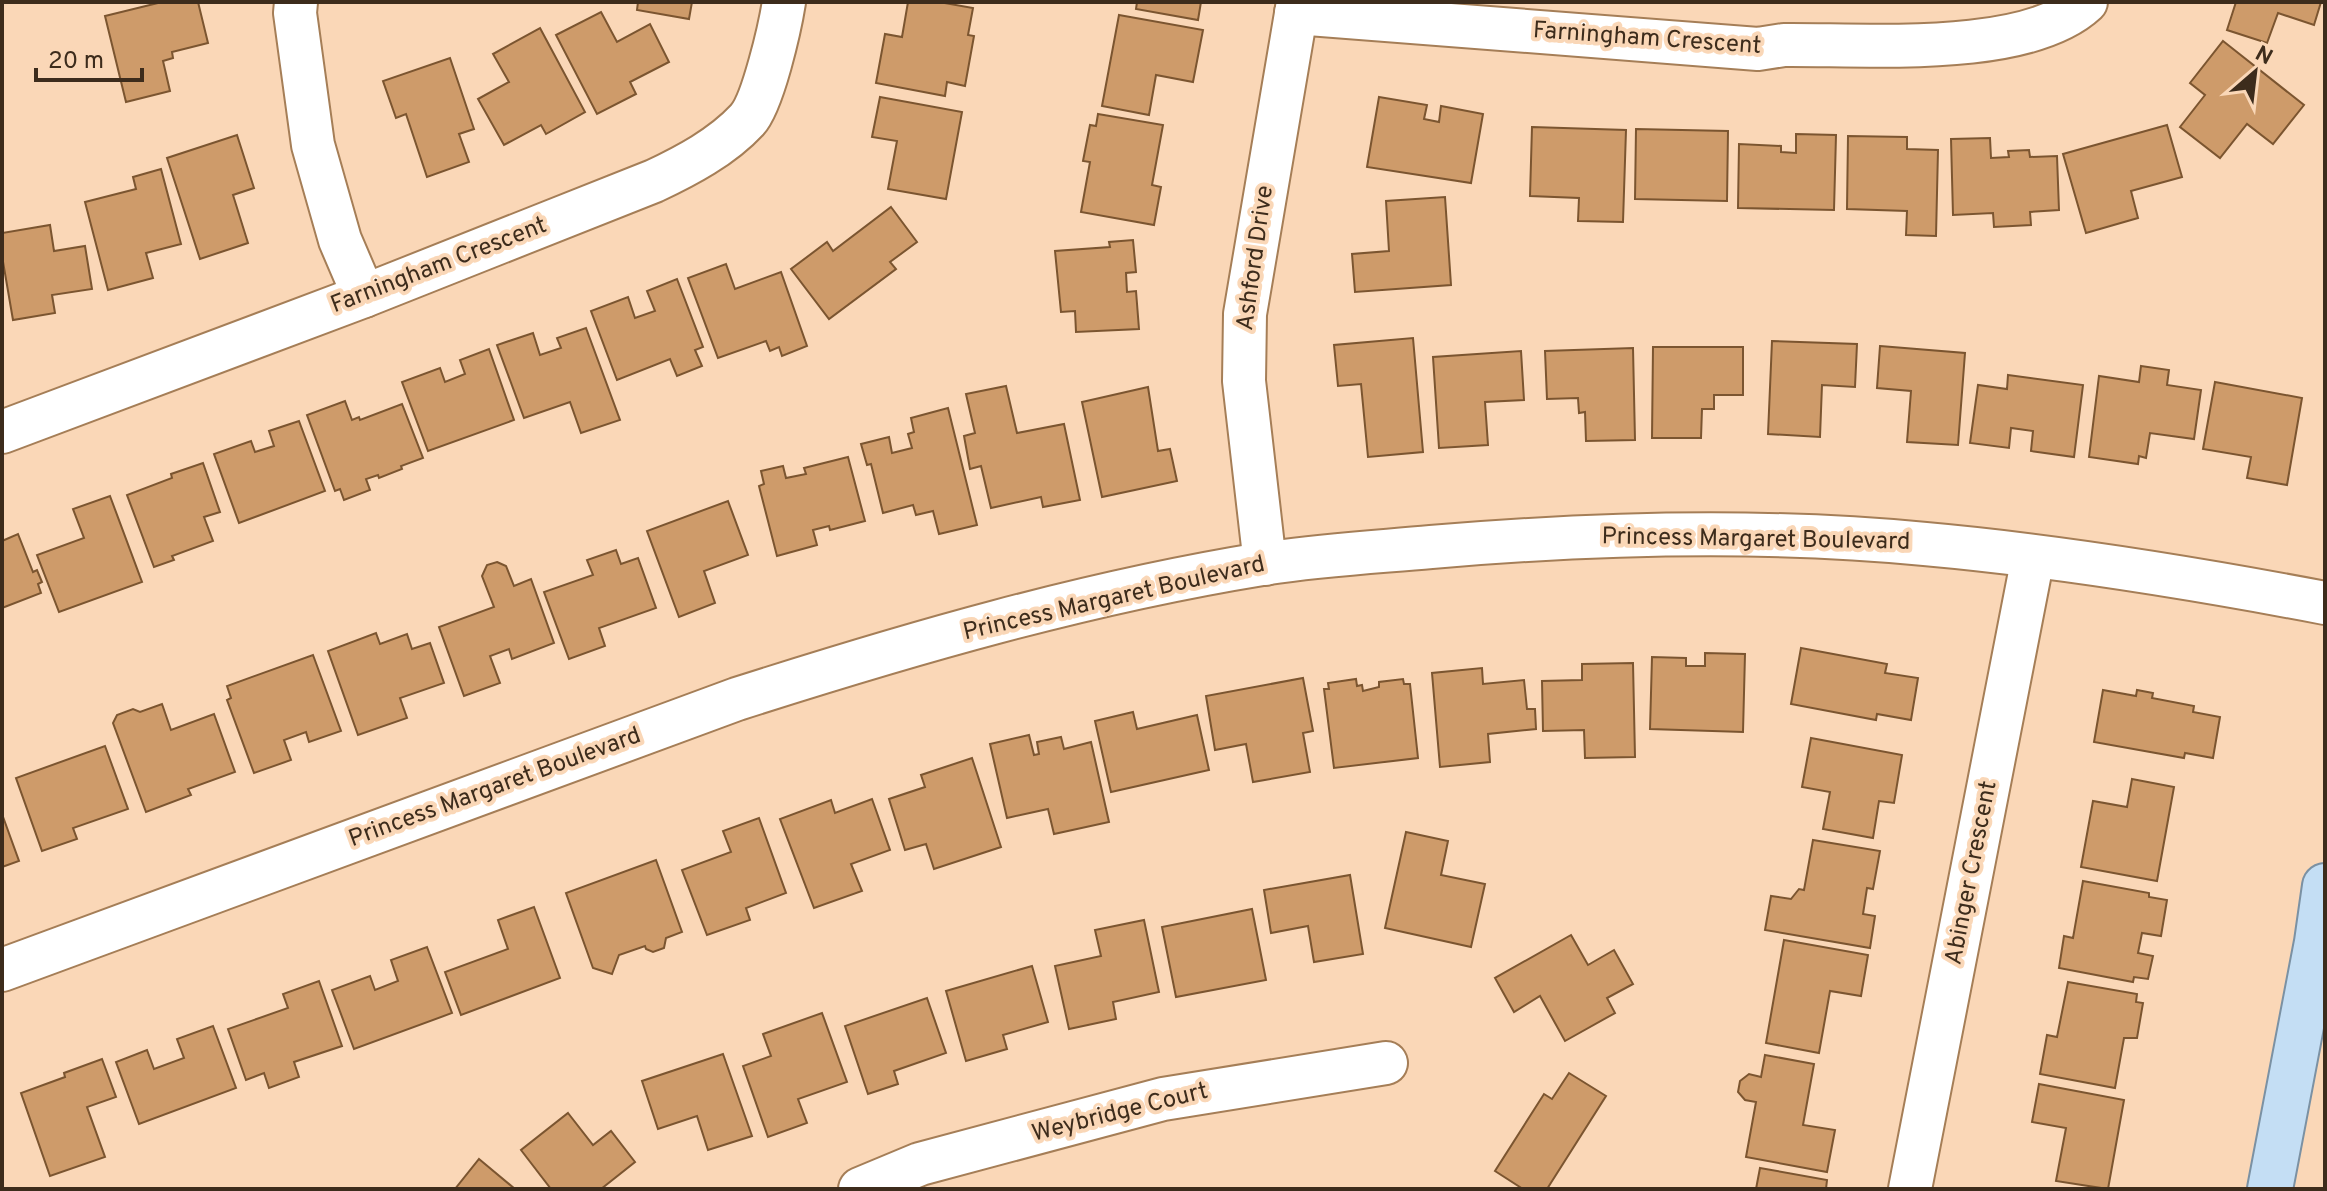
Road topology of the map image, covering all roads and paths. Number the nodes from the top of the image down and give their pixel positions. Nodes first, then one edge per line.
1 (296, 2) edge
2 (784, 2) edge
3 (2086, 2) edge
4 (1297, 7) edge
5 (364, 296) junction
6 (2, 432) edge
7 (2033, 557) junction
8 (1265, 564) junction
9 (2325, 603) edge
10 (2325, 886) edge
11 (2, 970) edge
12 (1386, 1063) dead end
13 (860, 1189) edge
14 (1910, 1189) edge
15 (2270, 1189) edge

1 - 5 street
2 - 5 street, Farningham Crescent
3 - 4 street, Farningham Crescent
4 - 8 street, Ashford Drive
5 - 6 street, Farningham Crescent
7 - 8 street, Princess Margaret Boulevard
7 - 9 street, Princess Margaret Boulevard
7 - 14 street, Abinger Crescent
8 - 11 street, Princess Margaret Boulevard
10 - 15 main road
12 - 13 street, Weybridge Court

